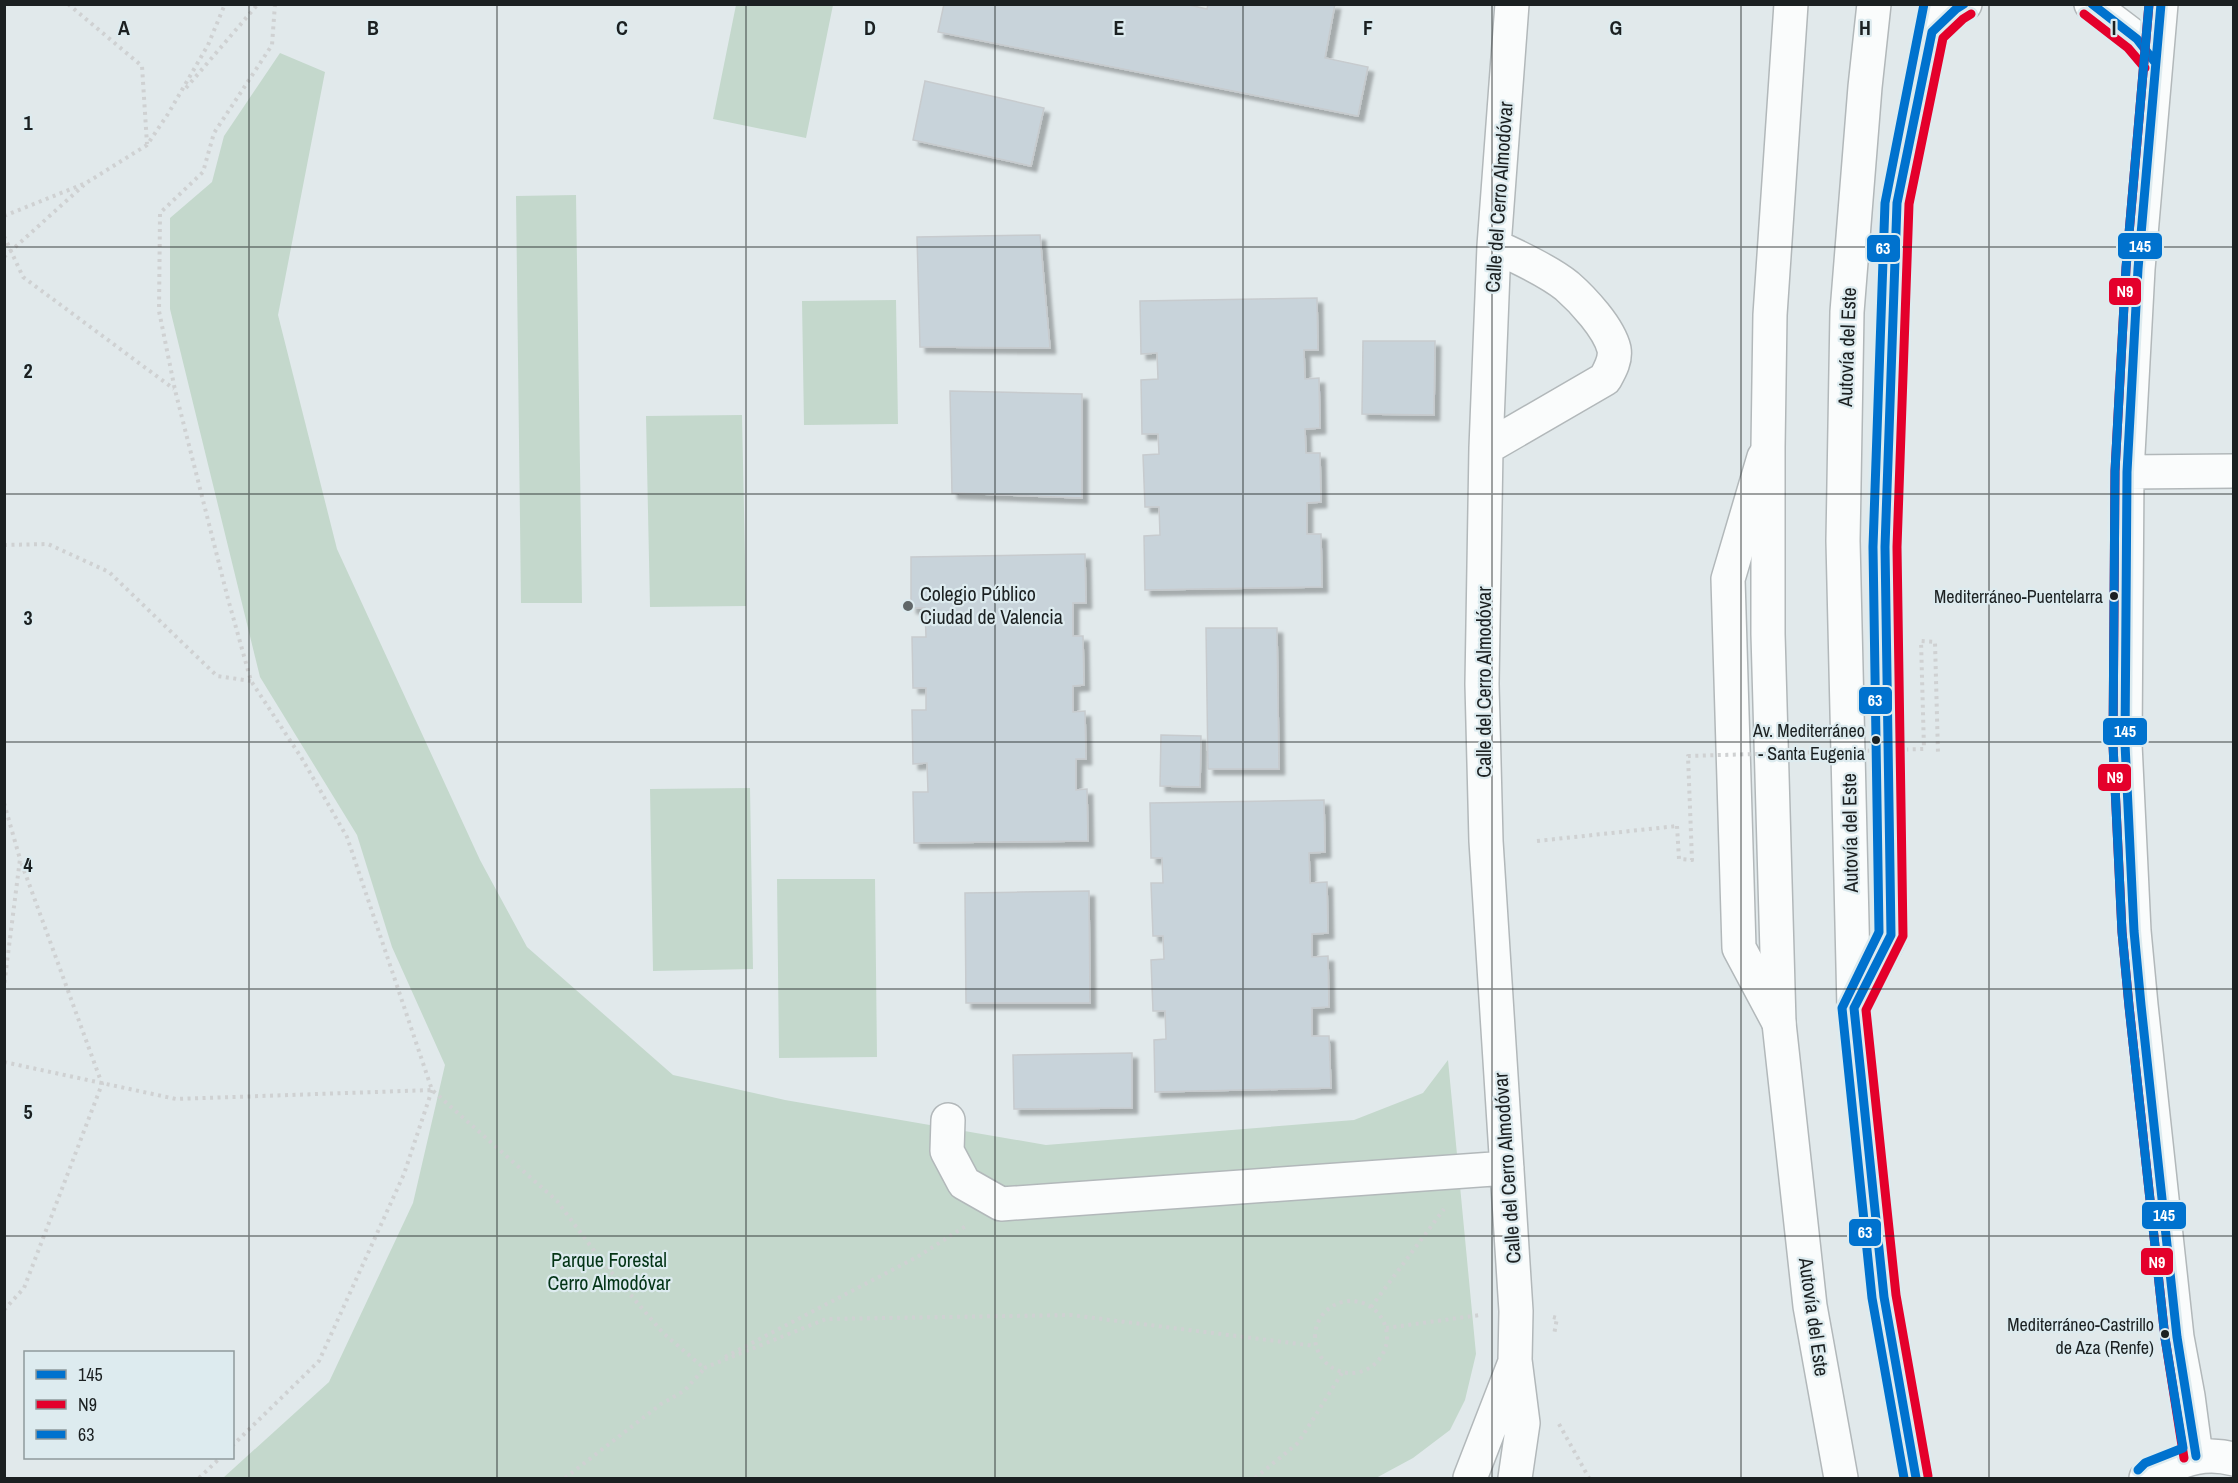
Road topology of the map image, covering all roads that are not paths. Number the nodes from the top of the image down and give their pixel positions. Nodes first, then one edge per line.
1 (1512, 4) edge
2 (1791, 4) edge
3 (1874, 4) edge
4 (1965, 4) edge
5 (2091, 4) edge
6 (2161, 4) edge
7 (1934, 18) edge
8 (2154, 61) junction
9 (1494, 246) junction
10 (1486, 448) junction
11 (2234, 471) edge
12 (2127, 472) junction
13 (1854, 1008) junction
14 (948, 1119) dead end
15 (1508, 1168) junction
16 (1515, 1360) junction
17 (2196, 1456) junction
18 (2234, 1458) edge
19 (1470, 1479) edge
20 (1515, 1479) edge
21 (1840, 1479) edge
22 (1916, 1479) edge
23 (2146, 1479) edge

1 - 9 main road, Calle del Cerro Almodóvar
2 - 21 main road, Autovía del Este
3 - 13 main road, Autovía del Este
4 - 7 main road
5 - 8 main road
6 - 8 main road
7 - 13 main road
8 - 12 main road
9 - 10 main road, Calle del Cerro Almodóvar
9 - 10 main road
10 - 15 main road, Calle del Cerro Almodóvar
11 - 12 main road
12 - 17 main road
13 - 22 main road, Autovía del Este
14 - 15 main road
15 - 16 main road, Calle del Cerro Almodóvar
16 - 19 main road, Calle del Cerro Almodóvar
16 - 20 main road, Calle del Cerro Almodóvar
17 - 18 main road
17 - 23 main road

